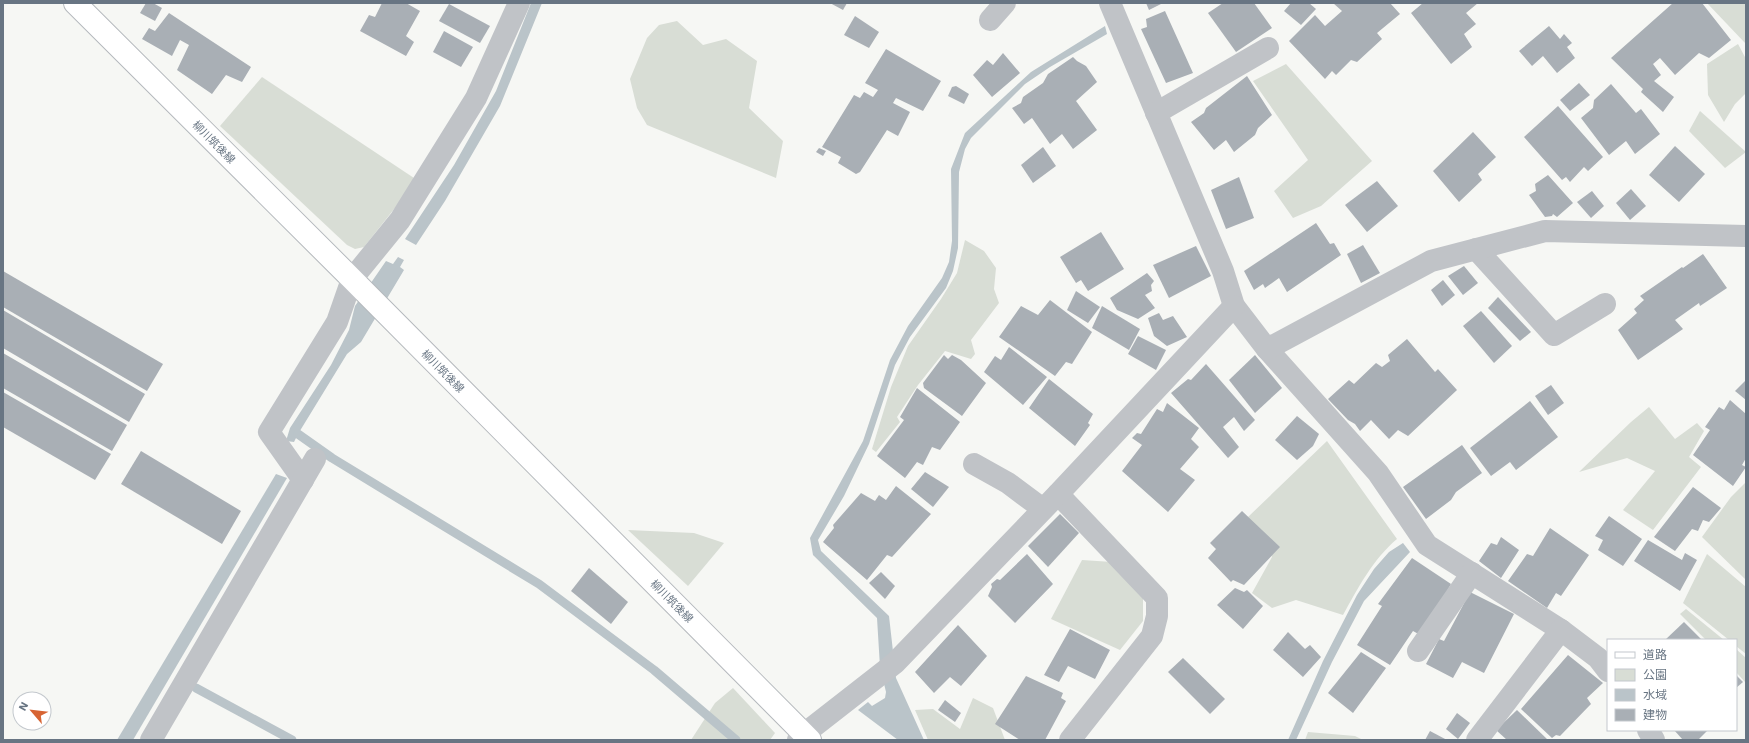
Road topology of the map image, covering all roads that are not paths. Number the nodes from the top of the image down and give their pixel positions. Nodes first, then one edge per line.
1 (75, 3) edge
2 (519, 3) edge
3 (1005, 3) edge
4 (1110, 3) edge
5 (990, 20) dead end
6 (1268, 48) dead end
7 (1156, 113) junction
8 (1746, 236) edge
9 (1476, 249) junction
10 (352, 279) junction
11 (1605, 304) dead end
12 (1234, 306) junction
13 (1267, 348) junction
14 (316, 459) dead end
15 (974, 464) dead end
16 (303, 480) junction
17 (1058, 494) junction
18 (1043, 509) junction
19 (1472, 573) junction
20 (1561, 630) junction
21 (1418, 651) dead end
22 (1607, 669) edge
23 (1649, 731) edge
24 (804, 738) edge
25 (151, 740) edge
26 (1070, 740) edge
27 (1477, 740) edge
28 (1654, 740) edge

1 - 10 main road, 柳川筑後線
2 - 10 street
3 - 5 street
4 - 7 street
6 - 7 street
7 - 12 street
8 - 9 street
9 - 11 street
9 - 13 street
10 - 16 street
10 - 24 main road, 柳川筑後線
12 - 13 street
12 - 17 street
13 - 19 street
14 - 16 street
15 - 18 street
16 - 25 street
17 - 18 street
17 - 26 street
18 - 24 street
19 - 20 street
19 - 21 street
20 - 22 street
20 - 27 street
23 - 28 street

